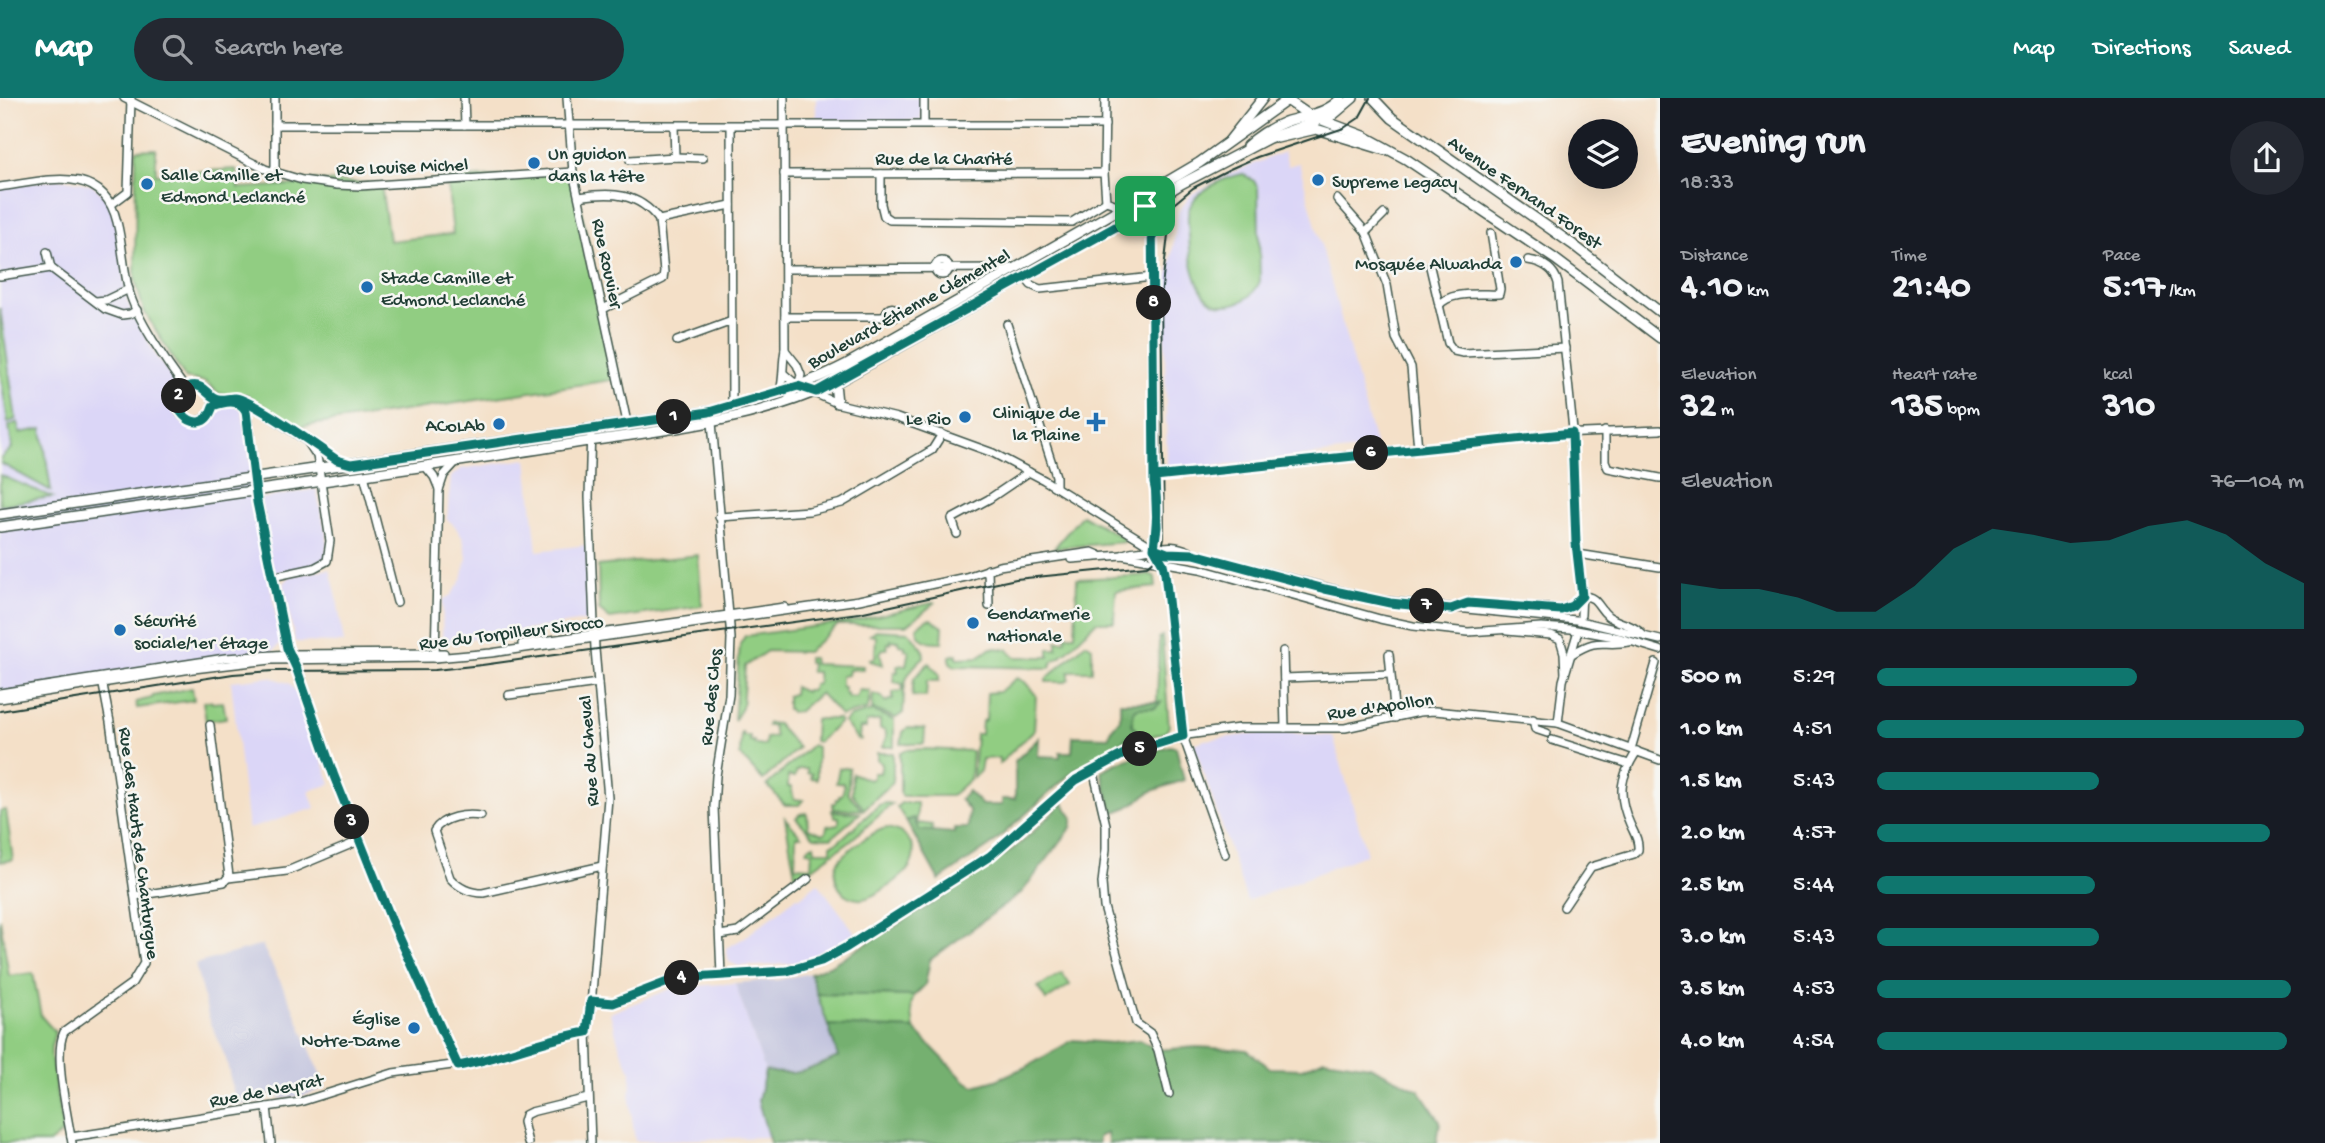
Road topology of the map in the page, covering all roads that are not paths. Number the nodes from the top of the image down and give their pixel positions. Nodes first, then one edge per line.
1 (275, 98) edge
2 (464, 98) edge
3 (567, 98) edge
4 (784, 98) edge
5 (925, 98) edge
6 (1105, 98) edge
7 (1263, 98) edge
8 (1304, 98) edge
9 (1340, 98) edge
10 (1353, 98) edge
11 (1373, 98) edge
12 (129, 99) edge
13 (1287, 99) edge
14 (1306, 113) junction
15 (1320, 120) junction
16 (924, 124) junction
17 (275, 125) junction
18 (465, 125) junction
19 (731, 125) junction
20 (784, 125) junction
21 (1105, 125) junction
22 (569, 126) junction
23 (674, 126) junction
24 (1269, 138) junction
25 (1226, 145) junction
26 (1394, 151) junction
27 (1240, 153) junction
28 (675, 157) junction
29 (703, 159) dead end
30 (630, 160) dead end
31 (275, 171) junction
32 (573, 172) junction
33 (1104, 173) junction
34 (784, 174) junction
35 (881, 174) junction
36 (0, 187) edge
37 (1153, 190) junction
38 (579, 197) junction
39 (1337, 199) dead end
40 (1106, 201) junction
41 (1152, 201) junction
42 (111, 204) junction
43 (731, 205) junction
44 (1123, 207) junction
45 (1384, 214) dead end
46 (1134, 215) junction
47 (1152, 218) junction
48 (659, 220) junction
49 (1366, 232) junction
50 (1491, 233) dead end
51 (47, 252) dead end
52 (1528, 260) dead end
53 (1430, 267) dead end
54 (51, 268) junction
55 (1015, 268) junction
56 (786, 269) junction
57 (0, 276) edge
58 (1024, 276) junction
59 (1153, 277) junction
60 (129, 289) junction
61 (95, 301) junction
62 (1439, 307) junction
63 (603, 309) junction
64 (136, 310) junction
65 (1660, 312) edge
66 (887, 314) dead end
67 (785, 317) junction
68 (732, 321) junction
69 (1007, 324) dead end
70 (1660, 338) edge
71 (677, 341) dead end
72 (1565, 348) junction
73 (785, 350) junction
74 (785, 374) junction
75 (826, 375) junction
76 (835, 383) junction
77 (798, 386) junction
78 (186, 388) junction
79 (780, 392) junction
80 (816, 392) junction
81 (211, 396) junction
82 (786, 402) junction
83 (837, 403) junction
84 (213, 406) junction
85 (732, 406) junction
86 (711, 411) junction
87 (266, 414) junction
88 (247, 416) junction
89 (712, 422) junction
90 (591, 429) junction
91 (628, 429) junction
92 (1660, 430) edge
93 (1605, 431) junction
94 (1572, 433) junction
95 (942, 434) junction
96 (592, 440) junction
97 (307, 441) junction
98 (1418, 449) junction
99 (456, 462) junction
100 (351, 464) junction
101 (425, 467) junction
102 (319, 468) junction
103 (1029, 472) junction
104 (364, 475) junction
105 (1155, 477) junction
106 (255, 478) junction
107 (1660, 478) edge
108 (320, 480) junction
109 (1056, 487) junction
110 (439, 490) junction
111 (257, 491) junction
112 (0, 514) edge
113 (719, 517) junction
114 (0, 527) edge
115 (1131, 533) junction
116 (957, 534) dead end
117 (1154, 548) junction
118 (1126, 552) junction
119 (1194, 554) junction
120 (1577, 554) junction
121 (1163, 564) junction
122 (1660, 567) edge
123 (985, 570) junction
124 (272, 576) junction
125 (1582, 596) junction
126 (397, 602) dead end
127 (989, 606) dead end
128 (1451, 609) junction
129 (1581, 615) dead end
130 (728, 616) junction
131 (1500, 630) junction
132 (1577, 634) dead end
133 (595, 635) junction
134 (1644, 636) junction
135 (1660, 640) edge
136 (1630, 642) junction
137 (1660, 650) edge
138 (1283, 652) dead end
139 (1389, 654) dead end
140 (1572, 654) junction
141 (435, 656) junction
142 (290, 657) junction
143 (1656, 663) dead end
144 (1390, 674) junction
145 (1565, 674) junction
146 (1284, 678) junction
147 (102, 680) junction
148 (598, 683) junction
149 (0, 693) edge
150 (509, 695) dead end
151 (0, 699) edge
152 (1395, 718) junction
153 (1533, 719) junction
154 (1558, 723) junction
155 (209, 725) dead end
156 (1285, 728) junction
157 (1183, 736) junction
158 (1634, 750) junction
159 (1660, 760) edge
160 (1629, 764) junction
161 (1093, 769) junction
162 (481, 816) dead end
163 (359, 841) junction
164 (1225, 853) dead end
165 (602, 866) junction
166 (228, 878) junction
167 (808, 879) dead end
168 (135, 896) junction
169 (1564, 907) dead end
170 (720, 935) junction
171 (722, 975) junction
172 (591, 1001) junction
173 (587, 1032) junction
174 (458, 1066) junction
175 (1169, 1094) dead end
176 (589, 1098) junction
177 (267, 1107) junction
178 (72, 1140) edge
179 (271, 1143) edge
180 (528, 1143) edge
181 (590, 1143) edge

1 - 17 street
2 - 18 street
3 - 22 street, Rue Rouvier
4 - 20 street
5 - 16 street
6 - 21 street
7 - 25 main road
8 - 14 main road
9 - 14 main road
10 - 15 main road
11 - 65 main road, Avenue Fernand Forest
12 - 31 street, Rue Louise Michel
12 - 42 street
13 - 14 main road
13 - 25 main road, Boulevard Étienne Clémentel
14 - 15 main road
14 - 27 main road
15 - 24 main road
15 - 26 main road
16 - 20 street
16 - 21 street
17 - 18 street
17 - 31 street
18 - 22 street
19 - 20 street
19 - 23 street
19 - 43 street
20 - 34 street
21 - 33 street
22 - 23 street
22 - 32 street, Rue Rouvier
23 - 28 street
24 - 26 main road
24 - 27 main road, Boulevard Étienne Clémentel
25 - 37 main road, Boulevard Étienne Clémentel
26 - 70 main road, Avenue Fernand Forest
27 - 41 main road, Boulevard Étienne Clémentel
28 - 29 street
28 - 30 street
31 - 32 street, Rue Louise Michel
32 - 38 street, Rue Rouvier
33 - 35 street, Rue de la Charité
33 - 40 street
34 - 35 street, Rue de la Charité
34 - 56 street
35 - 40 street
36 - 42 street
37 - 41 street
37 - 44 main road, Boulevard Étienne Clémentel
38 - 48 street
38 - 63 street, Rue Rouvier
39 - 49 street
40 - 44 street
41 - 46 main road, Boulevard Étienne Clémentel
41 - 47 street
42 - 60 street
43 - 48 street
43 - 68 street
44 - 55 main road, Boulevard Étienne Clémentel
45 - 49 street
46 - 47 street
46 - 58 main road, Boulevard Étienne Clémentel
47 - 59 street
48 - 63 street
49 - 98 street
50 - 62 street
51 - 54 street
52 - 72 street
53 - 62 street
54 - 57 street
54 - 61 street
55 - 56 street
55 - 75 main road, Boulevard Étienne Clémentel
56 - 67 street
58 - 59 street
58 - 76 main road, Boulevard Étienne Clémentel
59 - 105 street
60 - 61 street
60 - 64 street
61 - 64 street
62 - 72 street
63 - 91 street, Rue Rouvier
64 - 78 street
66 - 67 street
67 - 73 street
68 - 71 street
68 - 85 street
69 - 109 street
72 - 94 street
73 - 74 street
73 - 77 street
74 - 77 street
74 - 79 street
75 - 77 main road, Boulevard Étienne Clémentel
75 - 80 street
76 - 80 main road, Boulevard Étienne Clémentel
76 - 83 main road
77 - 79 main road, Boulevard Étienne Clémentel
77 - 80 street
77 - 82 street
78 - 81 street
78 - 84 street
79 - 85 main road, Boulevard Étienne Clémentel
80 - 82 main road, Boulevard Étienne Clémentel
80 - 83 street
81 - 84 street
81 - 87 street
82 - 89 main road, Boulevard Étienne Clémentel
83 - 95 street
84 - 88 street
85 - 86 main road, Boulevard Étienne Clémentel
86 - 89 street, Rue des Clos
86 - 91 main road, Boulevard Étienne Clémentel
87 - 88 street
87 - 97 street
88 - 106 street
89 - 91 main road, Boulevard Étienne Clémentel
89 - 113 street, Rue des Clos
90 - 91 main road, Boulevard Étienne Clémentel
90 - 96 street, Rue du Cheval
90 - 100 main road, Boulevard Étienne Clémentel
91 - 96 main road, Boulevard Étienne Clémentel
92 - 93 street
93 - 94 street
93 - 107 street
94 - 98 street
94 - 120 street
95 - 103 street
95 - 113 street
96 - 99 main road, Boulevard Étienne Clémentel
96 - 133 street, Rue du Cheval
97 - 100 street
97 - 102 street
98 - 105 street
99 - 101 main road, Boulevard Étienne Clémentel
99 - 110 street
100 - 102 main road, Boulevard Étienne Clémentel
101 - 104 main road, Boulevard Étienne Clémentel
101 - 110 street
102 - 106 main road, Boulevard Étienne Clémentel
102 - 108 street
103 - 109 street
103 - 116 street
104 - 108 main road, Boulevard Étienne Clémentel
104 - 126 street
105 - 117 street
106 - 111 street
106 - 112 main road, Boulevard Étienne Clémentel
108 - 111 main road, Boulevard Étienne Clémentel
108 - 124 street
109 - 115 street
110 - 141 street
111 - 114 main road, Boulevard Étienne Clémentel
111 - 124 street
113 - 130 street, Rue des Clos
115 - 117 street
115 - 118 street
117 - 118 street, Rue du Torpilleur Sirocco
117 - 119 street, Rue du Torpilleur Sirocco
117 - 121 street
118 - 121 street, Rue du Torpilleur Sirocco
118 - 123 street, Rue du Torpilleur Sirocco
119 - 121 street
119 - 128 street, Rue du Torpilleur Sirocco
120 - 122 street
120 - 125 street
121 - 131 street, Rue du Torpilleur Sirocco
121 - 157 street
123 - 127 street
123 - 130 street, Rue du Torpilleur Sirocco
124 - 142 street
125 - 128 street
125 - 129 street
125 - 134 street
128 - 134 street
130 - 133 street, Rue du Torpilleur Sirocco
130 - 170 street, Rue des Clos
131 - 136 street
131 - 145 street
132 - 140 street
133 - 141 street, Rue du Torpilleur Sirocco
133 - 148 street, Rue du Cheval
134 - 135 street
136 - 137 street
136 - 140 street
138 - 146 street
139 - 144 street
140 - 145 street
141 - 142 street, Rue du Torpilleur Sirocco
142 - 147 street, Rue du Torpilleur Sirocco
142 - 163 street
143 - 158 street
144 - 146 street
144 - 152 street
145 - 154 street
146 - 156 street
147 - 149 street, Rue du Torpilleur Sirocco
147 - 151 street, Rue du Torpilleur Sirocco
147 - 168 street, Rue des Hauts de Chanturgue
148 - 150 street
148 - 165 street, Rue du Cheval
152 - 153 street, Rue d'Apollon
152 - 156 street, Rue d'Apollon
153 - 154 street, Rue d'Apollon
153 - 160 street
154 - 158 street, Rue d'Apollon
155 - 166 street
156 - 157 street, Rue d'Apollon
157 - 161 street, Rue d'Apollon
157 - 164 street
158 - 159 street, Rue d'Apollon
158 - 160 street
160 - 169 street
161 - 171 street, Rue d'Apollon
161 - 175 street
162 - 165 street
163 - 166 street
163 - 174 street
165 - 172 street, Rue du Cheval
166 - 168 street
167 - 170 street
168 - 178 street, Rue des Hauts de Chanturgue
170 - 171 street, Rue des Clos
171 - 172 street, Rue d'Apollon
172 - 173 street, Rue du Cheval
173 - 174 street, Rue de Neyrat
173 - 176 street, Rue du Cheval
174 - 177 street, Rue de Neyrat
176 - 180 street
176 - 181 street, Rue du Cheval
177 - 178 street, Rue de Neyrat
177 - 179 street

